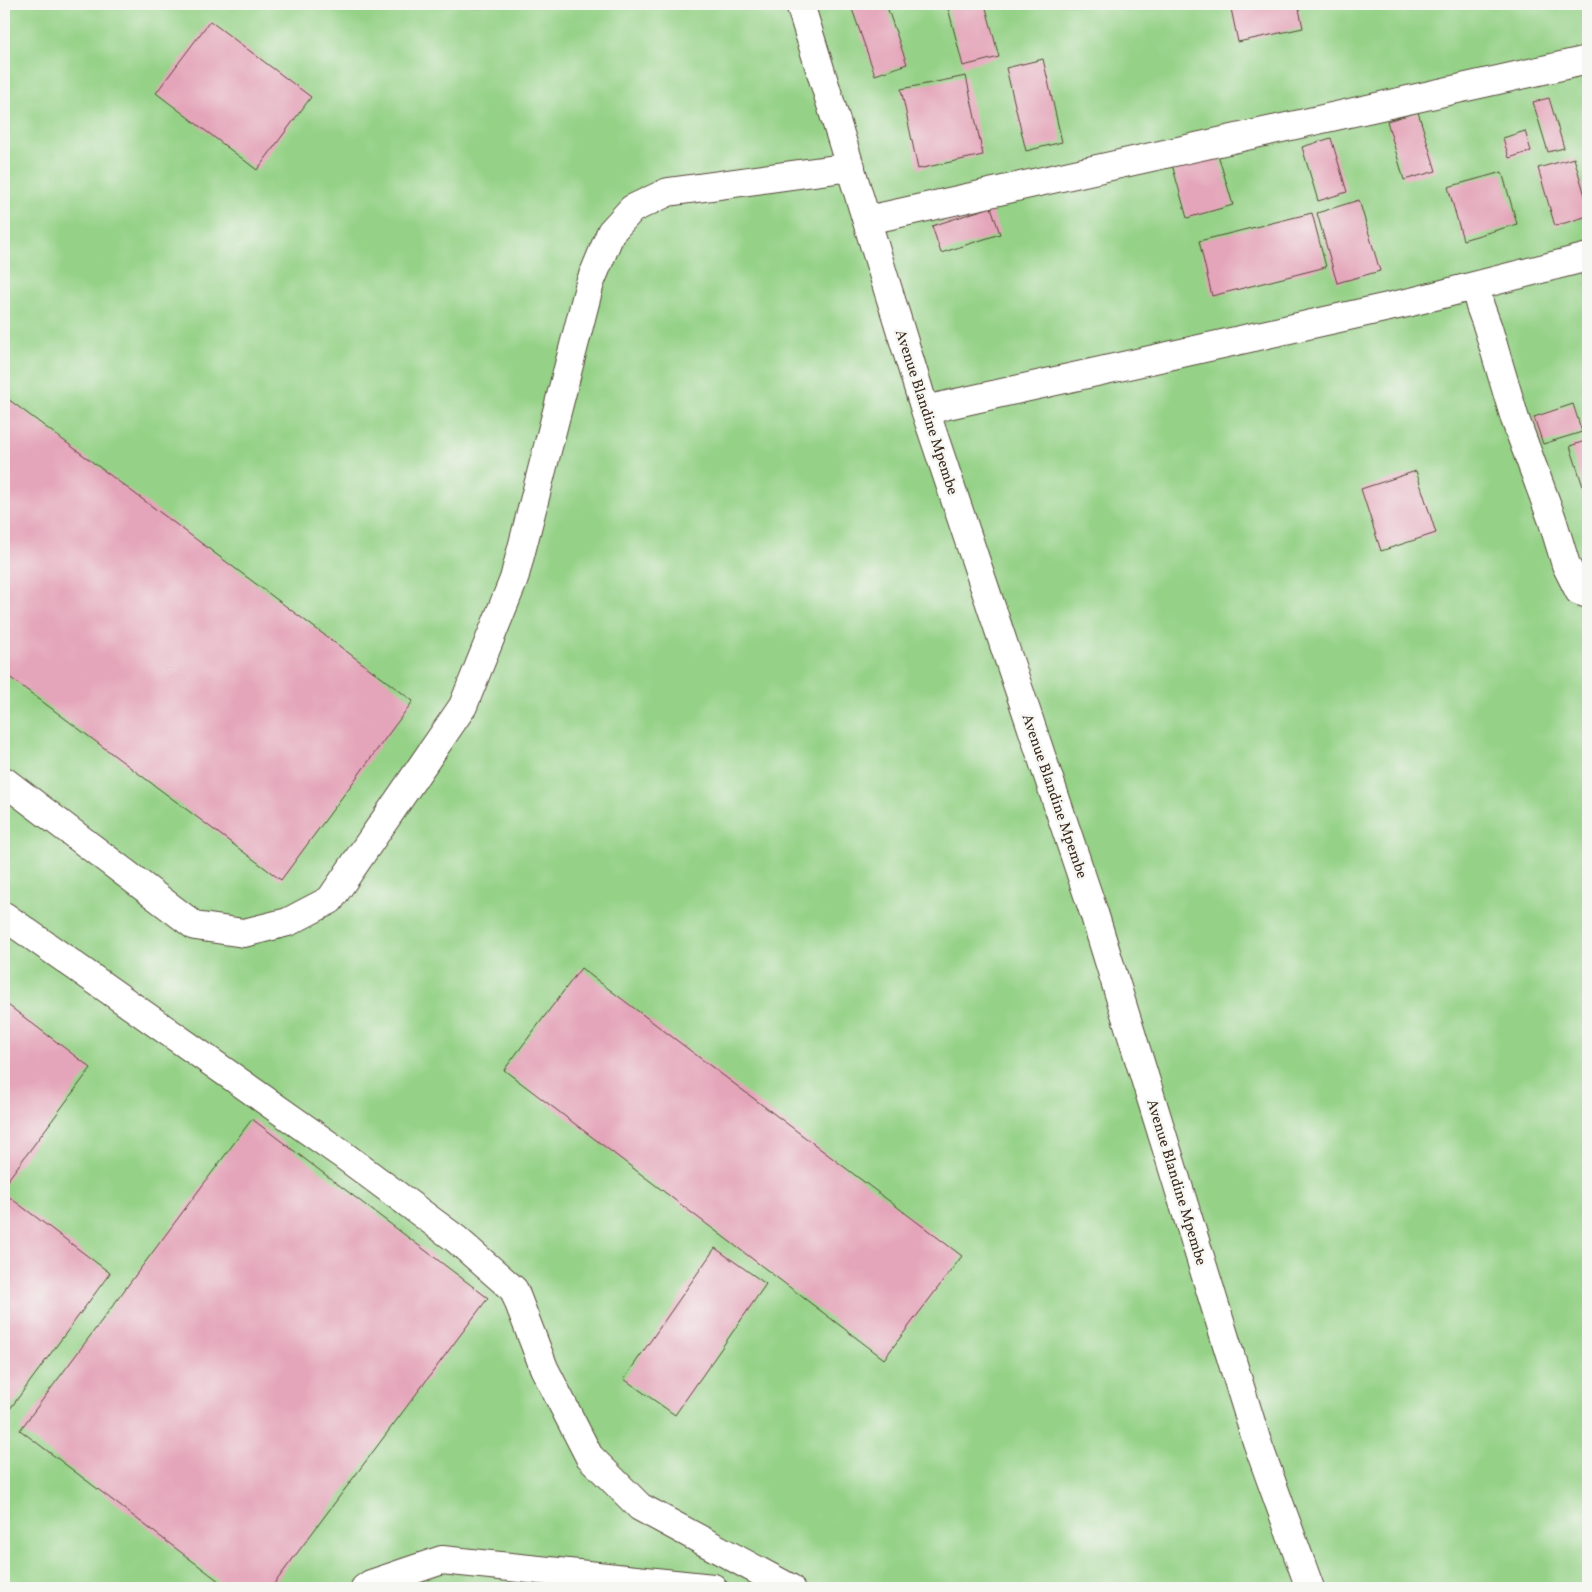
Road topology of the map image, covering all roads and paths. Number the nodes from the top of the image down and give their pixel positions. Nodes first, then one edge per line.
1 (805, 5) edge
2 (1588, 60) edge
3 (851, 167) junction
4 (868, 220) junction
5 (1588, 257) edge
6 (1476, 286) junction
7 (925, 410) junction
8 (1588, 594) edge
9 (4, 781) edge
10 (4, 916) edge
11 (365, 1588) edge
12 (713, 1588) edge
13 (790, 1588) edge
14 (1310, 1588) edge

1 - 3 street, Avenue Blandine Mpembe
2 - 4 street
3 - 4 street, Avenue Blandine Mpembe
3 - 9 street
4 - 7 street, Avenue Blandine Mpembe
5 - 6 street
6 - 7 street
6 - 8 street
7 - 14 street, Avenue Blandine Mpembe
10 - 13 street
11 - 12 street

